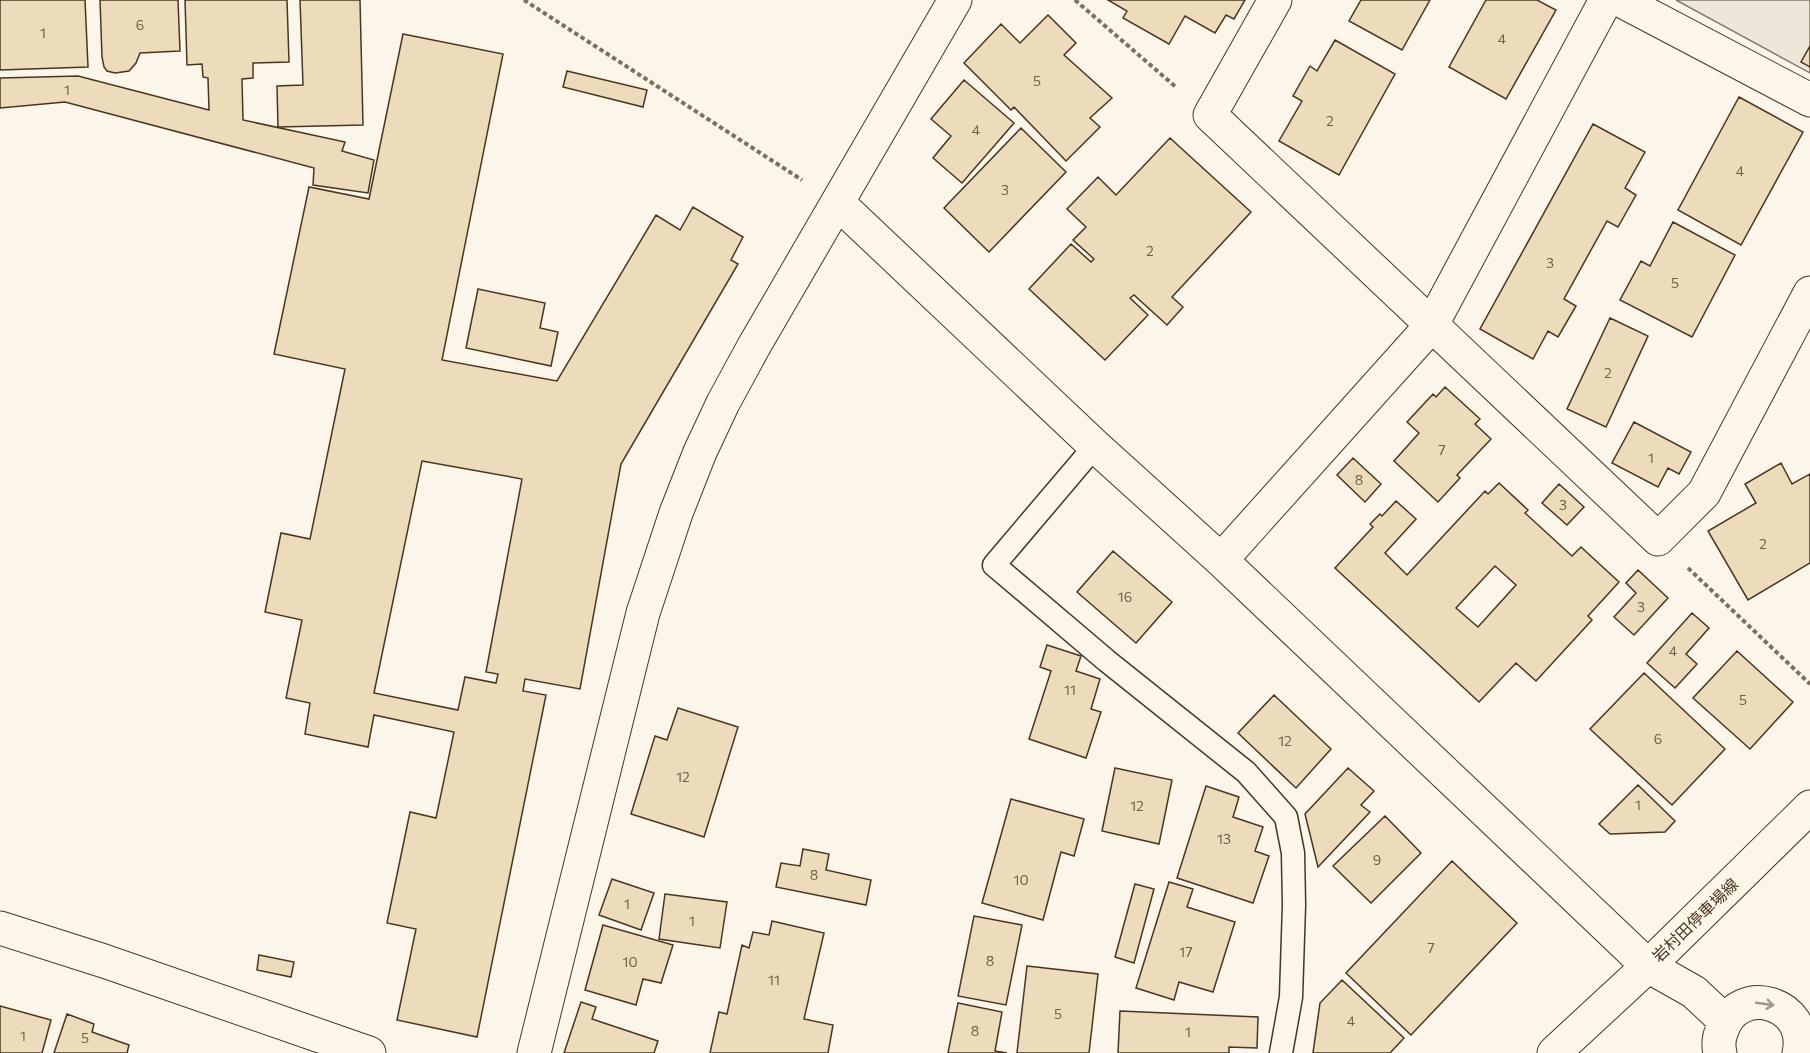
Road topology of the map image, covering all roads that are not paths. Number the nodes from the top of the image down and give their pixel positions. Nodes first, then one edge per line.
1 (955, 0) edge
2 (1275, 0) edge
3 (1606, 0) edge
4 (1620, 0) edge
5 (1810, 100) edge
6 (838, 203) junction
7 (1810, 293) edge
8 (1431, 326) junction
9 (1095, 446) junction
10 (1221, 560) junction
11 (1810, 807) edge
12 (0, 928) edge
13 (1648, 966) junction
14 (1725, 1021) junction
15 (369, 1053) edge
16 (534, 1053) edge
17 (1281, 1053) edge
18 (1554, 1053) edge
19 (1720, 1053) edge
20 (1799, 1053) edge

1 - 6 street
2 - 8 street
3 - 8 street
4 - 5 street
6 - 9 street
6 - 16 street
7 - 8 street
8 - 10 street
9 - 10 street
9 - 17 lane
10 - 13 street
11 - 13 street, 岩村田停車場線
12 - 15 street
13 - 14 street, 岩村田停車場線
13 - 18 street
14 - 19 street
14 -> 20 street

